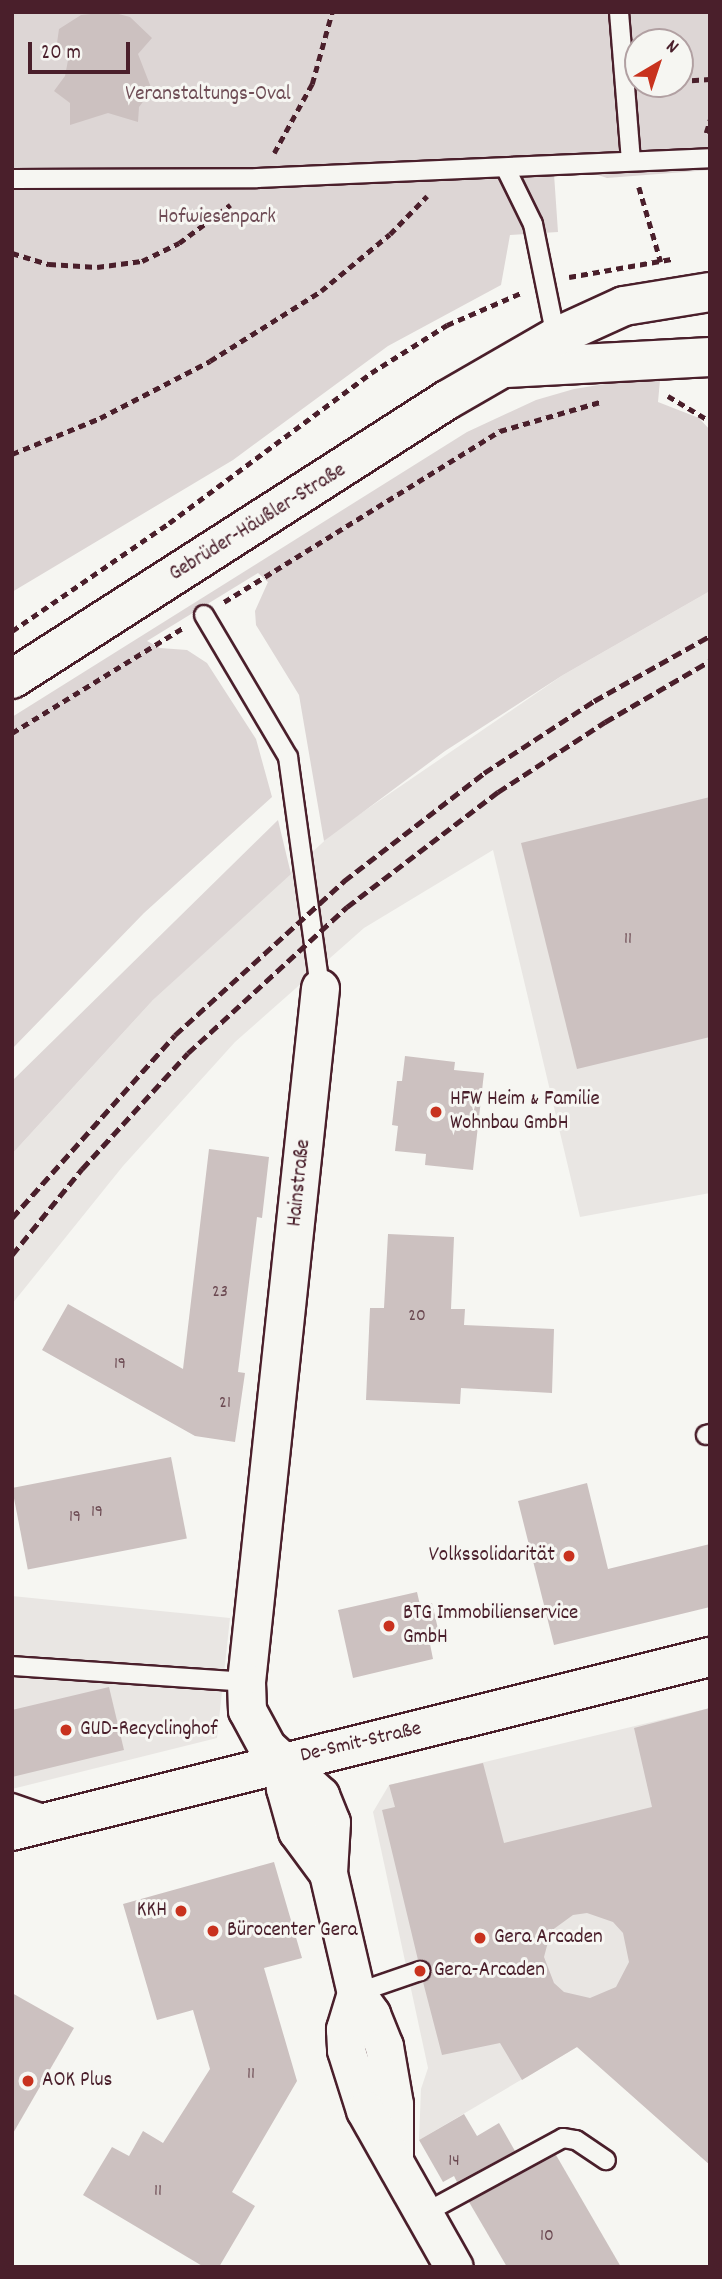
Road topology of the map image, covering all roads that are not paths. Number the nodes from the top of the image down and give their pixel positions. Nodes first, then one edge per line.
1 (619, 12) edge
2 (710, 159) edge
3 (631, 160) junction
4 (506, 169) junction
5 (12, 179) edge
6 (710, 292) edge
7 (556, 337) junction
8 (710, 357) edge
9 (505, 369) junction
10 (204, 615) road end
11 (12, 679) edge
12 (320, 988) joint
13 (710, 1657) edge
14 (12, 1666) edge
15 (246, 1682) junction
16 (283, 1761) junction
17 (12, 1803) edge
18 (60, 1819) junction
19 (12, 1831) edge
20 (420, 1971) dead end
21 (356, 1993) junction
22 (606, 2161) dead end
23 (423, 2214) junction
24 (454, 2267) edge

1 - 3 lane
2 - 3 lane
3 - 4 lane
4 - 5 lane
4 - 7 lane
6 - 7 main road, Gebrüder-Häußler-Straße
7 - 9 main road, Gebrüder-Häußler-Straße
8 - 9 main road, Gebrüder-Häußler-Straße
9 - 11 main road, Gebrüder-Häußler-Straße
10 - 12 lane, Hainstraße
12 - 15 street, Hainstraße
13 - 16 main road, De-Smit-Straße
14 - 15 lane
15 - 16 street, Hainstraße
16 - 18 main road, De-Smit-Straße
16 - 21 street
17 - 18 lane
18 - 19 main road, De-Smit-Straße
20 - 21 lane
21 - 23 street
22 - 23 lane
23 - 24 street

